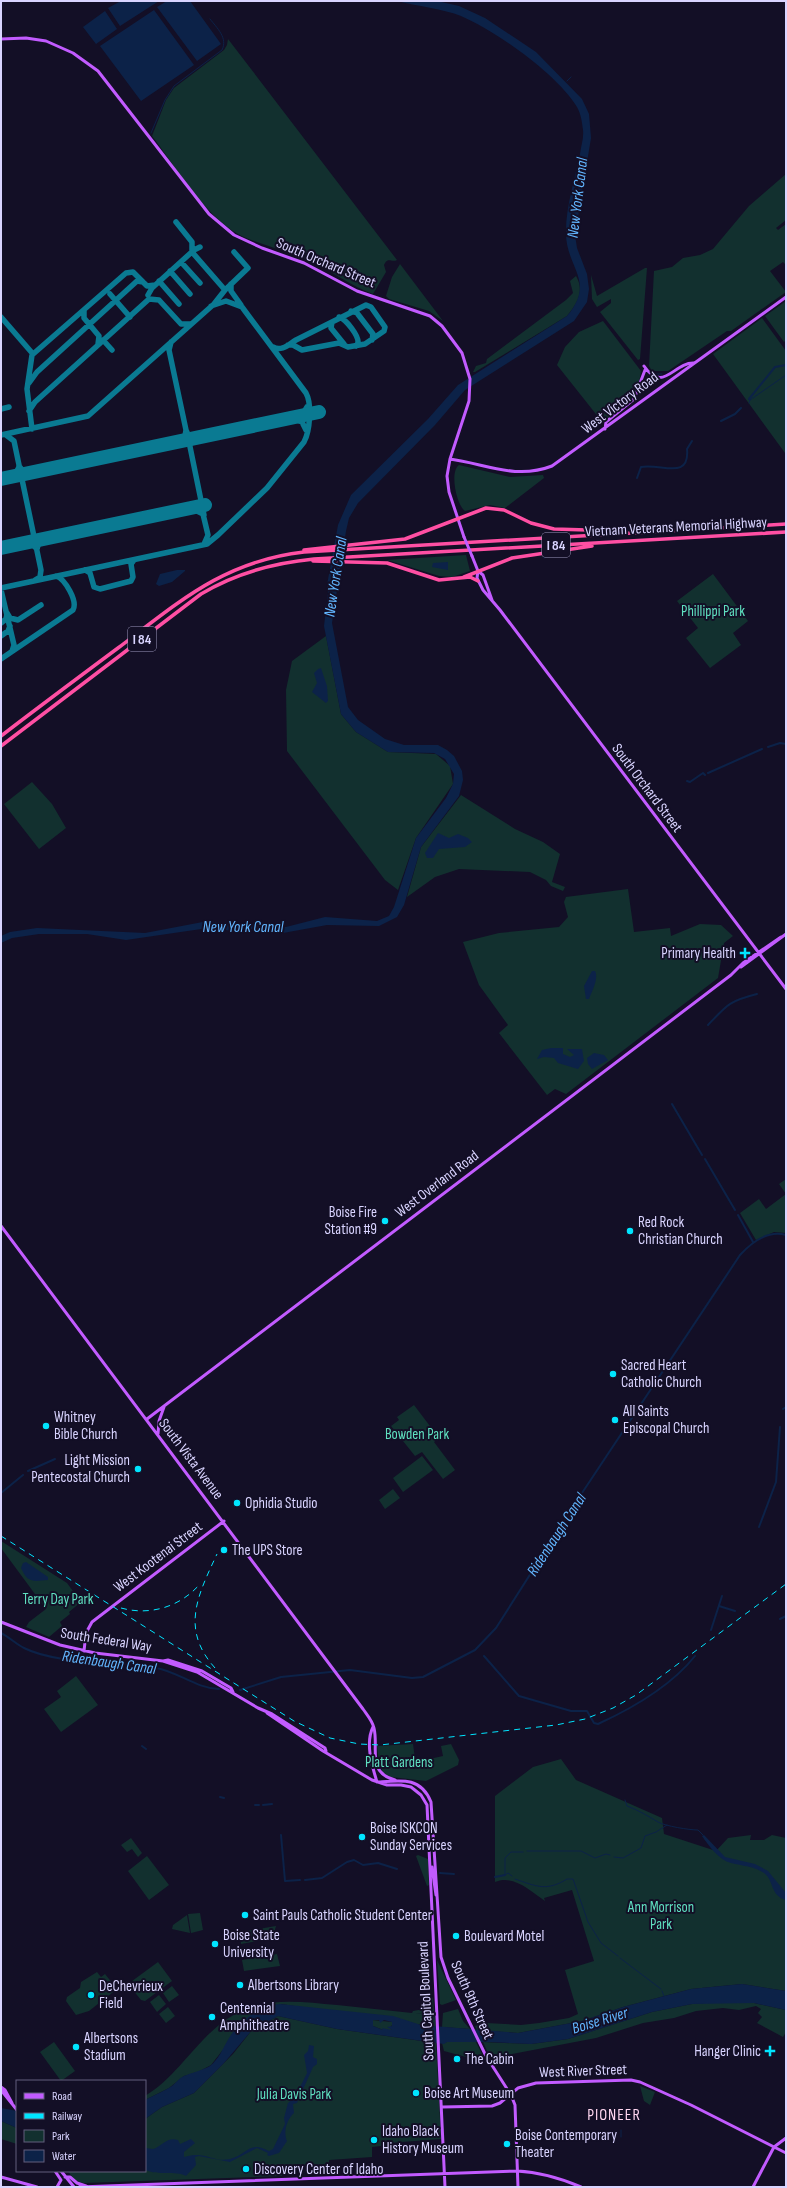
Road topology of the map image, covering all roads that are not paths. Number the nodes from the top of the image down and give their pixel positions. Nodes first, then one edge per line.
1 (1, 39) edge
2 (786, 297) edge
3 (694, 363) junction
4 (605, 429) junction
5 (450, 459) junction
6 (458, 518) junction
7 (786, 524) edge
8 (648, 532) junction
9 (786, 532) edge
10 (614, 542) junction
11 (274, 557) junction
12 (330, 560) junction
13 (478, 571) junction
14 (463, 578) junction
15 (478, 581) junction
16 (492, 600) junction
17 (1, 736) edge
18 (1, 746) edge
19 (786, 934) edge
20 (759, 953) junction
21 (786, 989) edge
22 (1, 1226) edge
23 (165, 1406) junction
24 (147, 1419) junction
25 (158, 1434) junction
26 (224, 1521) junction
27 (1, 1622) edge
28 (84, 1651) junction
29 (373, 1726) junction
30 (374, 1770) junction
31 (365, 1775) junction
32 (395, 1780) junction
33 (377, 1782) junction
34 (431, 1863) junction
35 (436, 1896) dead end
36 (441, 1957) joint
37 (1, 2089) edge
38 (511, 2095) junction
39 (442, 2107) junction
40 (16, 2109) edge
41 (786, 2138) edge
42 (774, 2147) junction
43 (786, 2153) edge
44 (517, 2171) junction
45 (56, 2172) edge
46 (62, 2172) edge
47 (444, 2174) junction
48 (1, 2177) edge
49 (65, 2177) junction
50 (37, 2187) edge
51 (57, 2187) edge
52 (74, 2187) edge
53 (79, 2187) edge
54 (89, 2187) edge
55 (445, 2187) edge
56 (518, 2187) edge
57 (581, 2187) edge
58 (753, 2187) edge

1 - 5 main road, South Orchard Street
2 - 3 main road, West Victory Road
3 - 4 main road, West Victory Road
3 - 4 main road
4 - 5 main road, West Victory Road
5 - 6 main road, South Orchard Street
6 - 8 highway
6 - 11 highway
6 - 13 main road, South Orchard Street, bridge
7 - 8 highway, Vietnam Veterans Memorial Highway / I 84
8 - 11 highway, Vietnam Veterans Memorial Highway / I 84
9 - 10 highway, Vietnam Veterans Memorial Highway / I 84
10 - 12 highway, Vietnam Veterans Memorial Highway / I 84
10 - 13 highway
11 - 17 highway, Vietnam Veterans Memorial Highway / I 84
12 - 14 highway
12 - 18 highway, I 84
13 - 14 highway
13 - 15 main road, South Orchard Street
13 - 16 main road, South Orchard Street
14 - 15 highway
15 - 16 main road, South Orchard Street
16 - 20 main road, South Orchard Street
19 - 20 main road, West Overland Road
20 - 21 main road, South Orchard Street
20 - 23 main road, West Overland Road
22 - 24 main road, South Vista Avenue
23 - 24 main road, West Overland Road
23 - 25 main road
24 - 25 main road, South Vista Avenue
25 - 26 main road, South Vista Avenue
26 - 28 main road, West Kootenai Street
26 - 29 main road, South Vista Avenue
27 - 28 main road, South Federal Way
28 - 31 main road, South Federal Way
29 - 30 main road
29 - 32 main road
30 - 31 main road
30 - 33 main road
31 - 33 main road, South Federal Way
32 - 33 main road, South Capitol Boulevard
32 - 36 main road, South Capitol Boulevard
33 - 34 main road, South Capitol Boulevard
34 - 35 main road
34 - 39 main road, South Capitol Boulevard
36 - 38 main road, South 9th Street
37 - 40 main road
38 - 39 main road, West River Street
38 - 42 main road, West River Street
38 - 44 main road, South 9th Street
39 - 47 main road, South Capitol Boulevard
41 - 42 main road
42 - 43 main road, West River Street
42 - 58 main road
44 - 47 main road
44 - 56 main road, South 9th Street
44 - 57 main road
45 - 51 main road
46 - 49 main road
47 - 54 main road
47 - 55 main road, South Capitol Boulevard
48 - 50 main road
49 - 52 main road
49 - 54 main road
53 - 54 main road

